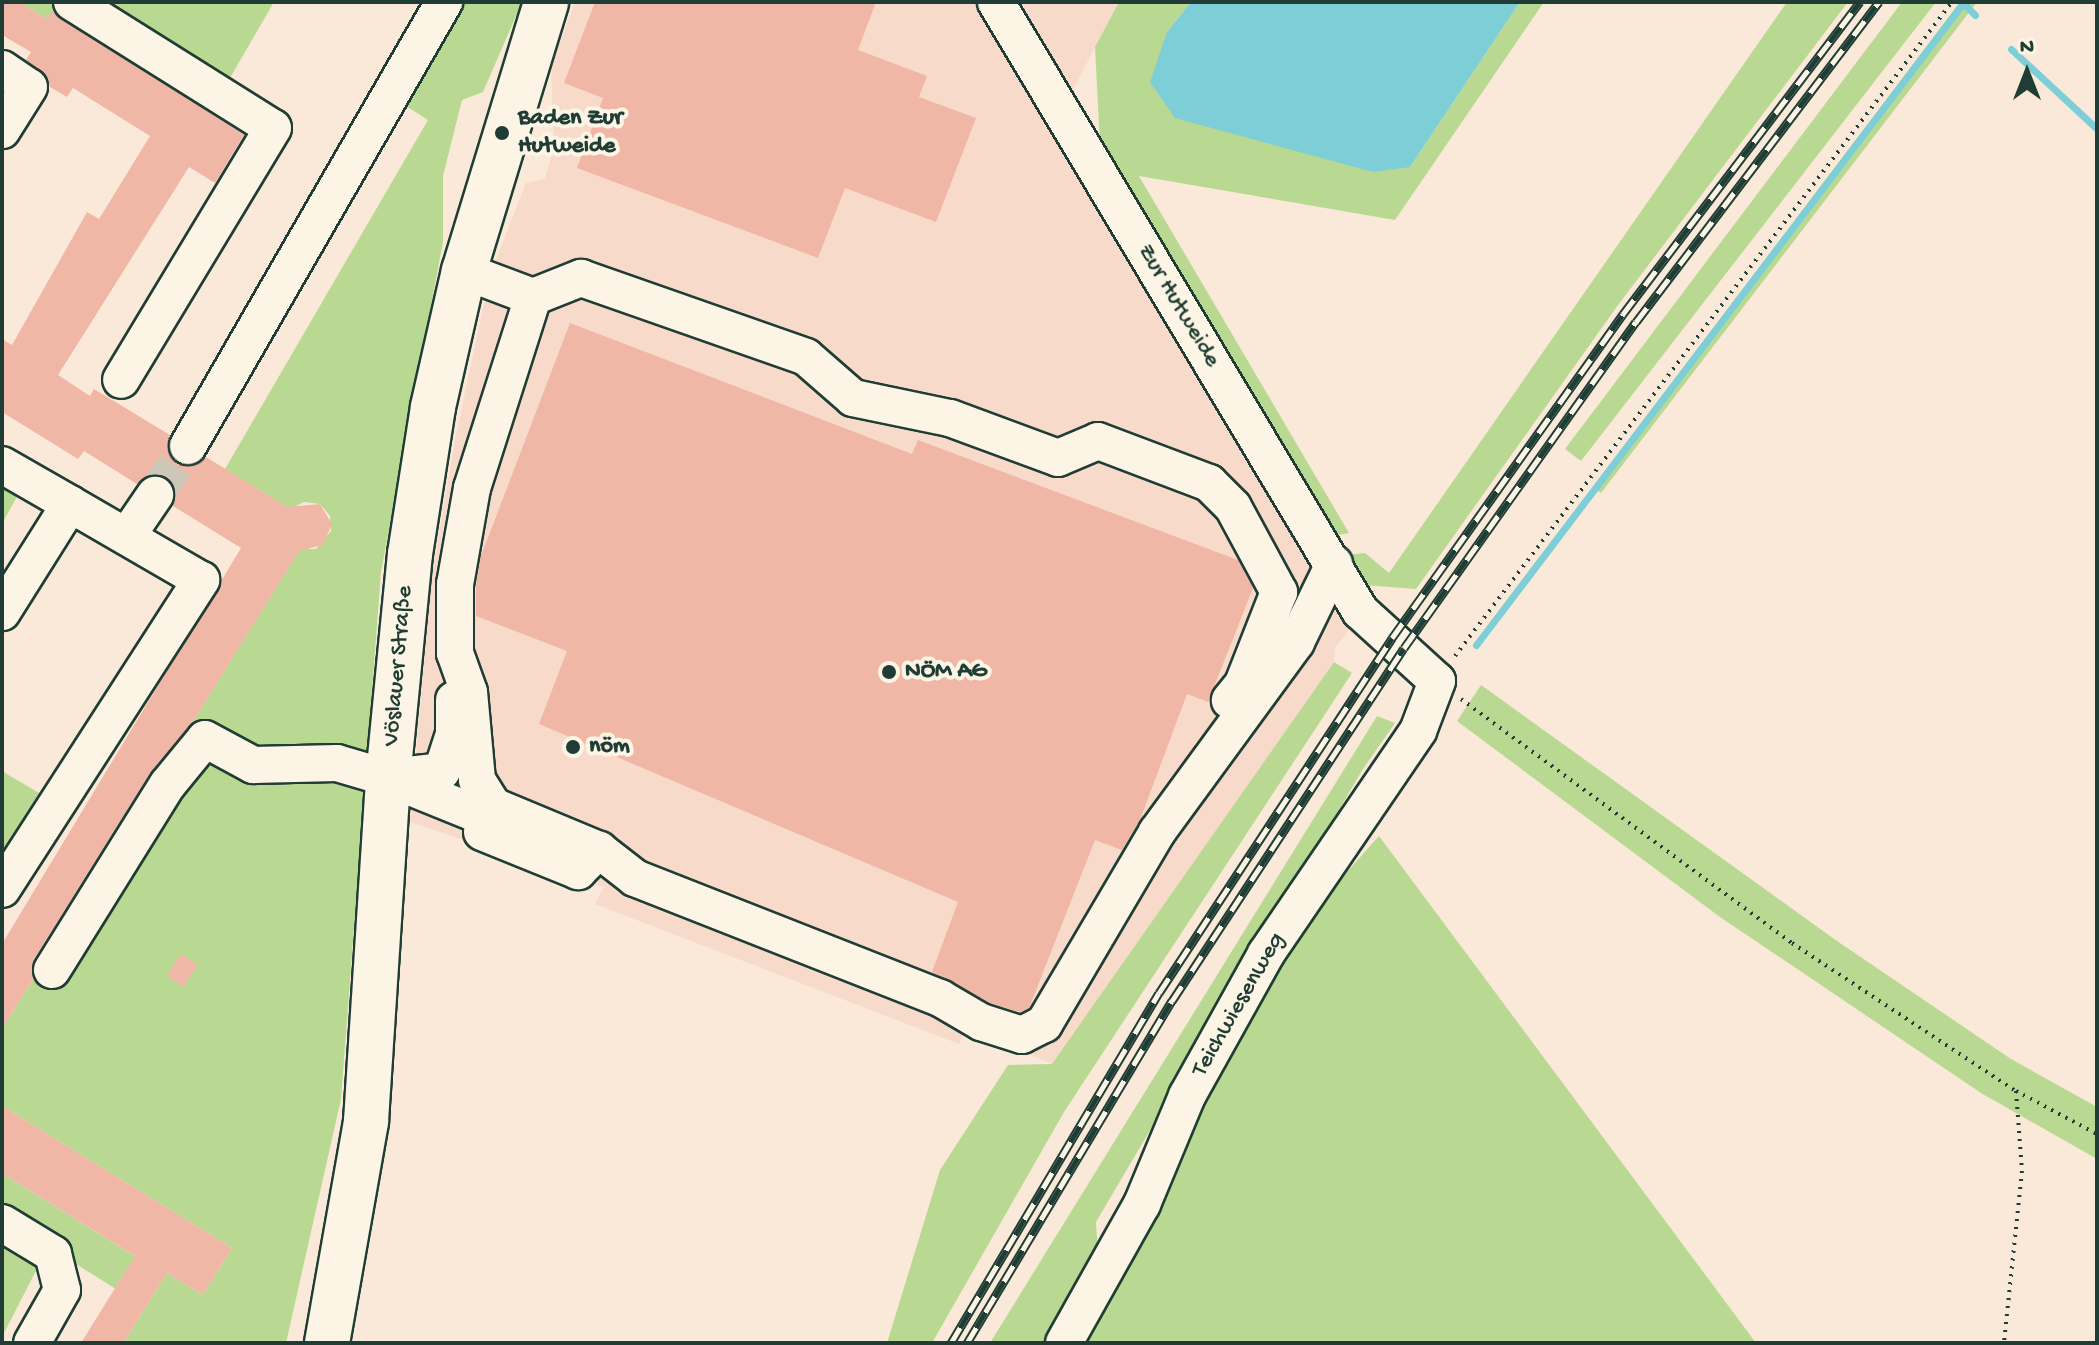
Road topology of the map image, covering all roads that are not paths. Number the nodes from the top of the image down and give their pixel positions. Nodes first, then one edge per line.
1 (72, 2) edge
2 (444, 2) edge
3 (546, 2) edge
4 (996, 2) edge
5 (2, 69) edge
6 (2, 130) edge
7 (464, 271) junction
8 (533, 297) junction
9 (121, 380) dead end
10 (188, 446) tunnel mouth
11 (2, 465) edge
12 (155, 495) tunnel mouth
13 (70, 504) junction
14 (127, 536) junction
15 (1334, 564) junction
16 (2, 612) edge
17 (455, 653) junction
18 (1437, 681) joint
19 (388, 778) junction
20 (1157, 832) junction
21 (599, 850) junction
22 (2, 889) edge
23 (52, 970) dead end
24 (2, 1223) edge
25 (32, 1343) edge
26 (327, 1343) edge
27 (1064, 1343) edge

1 - 9 street
2 - 10 street
3 - 7 main road, Vöslauer Straße
4 - 15 street, Zur Hutweide
5 - 6 street
7 - 8 street
7 - 19 main road, Vöslauer Straße
8 - 17 street
8 - 20 street
11 - 13 street
12 - 14 street
13 - 14 street
13 - 16 street
14 - 22 street
15 - 18 street, Zur Hutweide
15 - 20 street
17 - 19 street
17 - 21 street
18 - 27 street, Teichwiesenweg
19 - 21 street
19 - 23 street
19 - 26 main road, Vöslauer Straße
20 - 21 street
24 - 25 street

